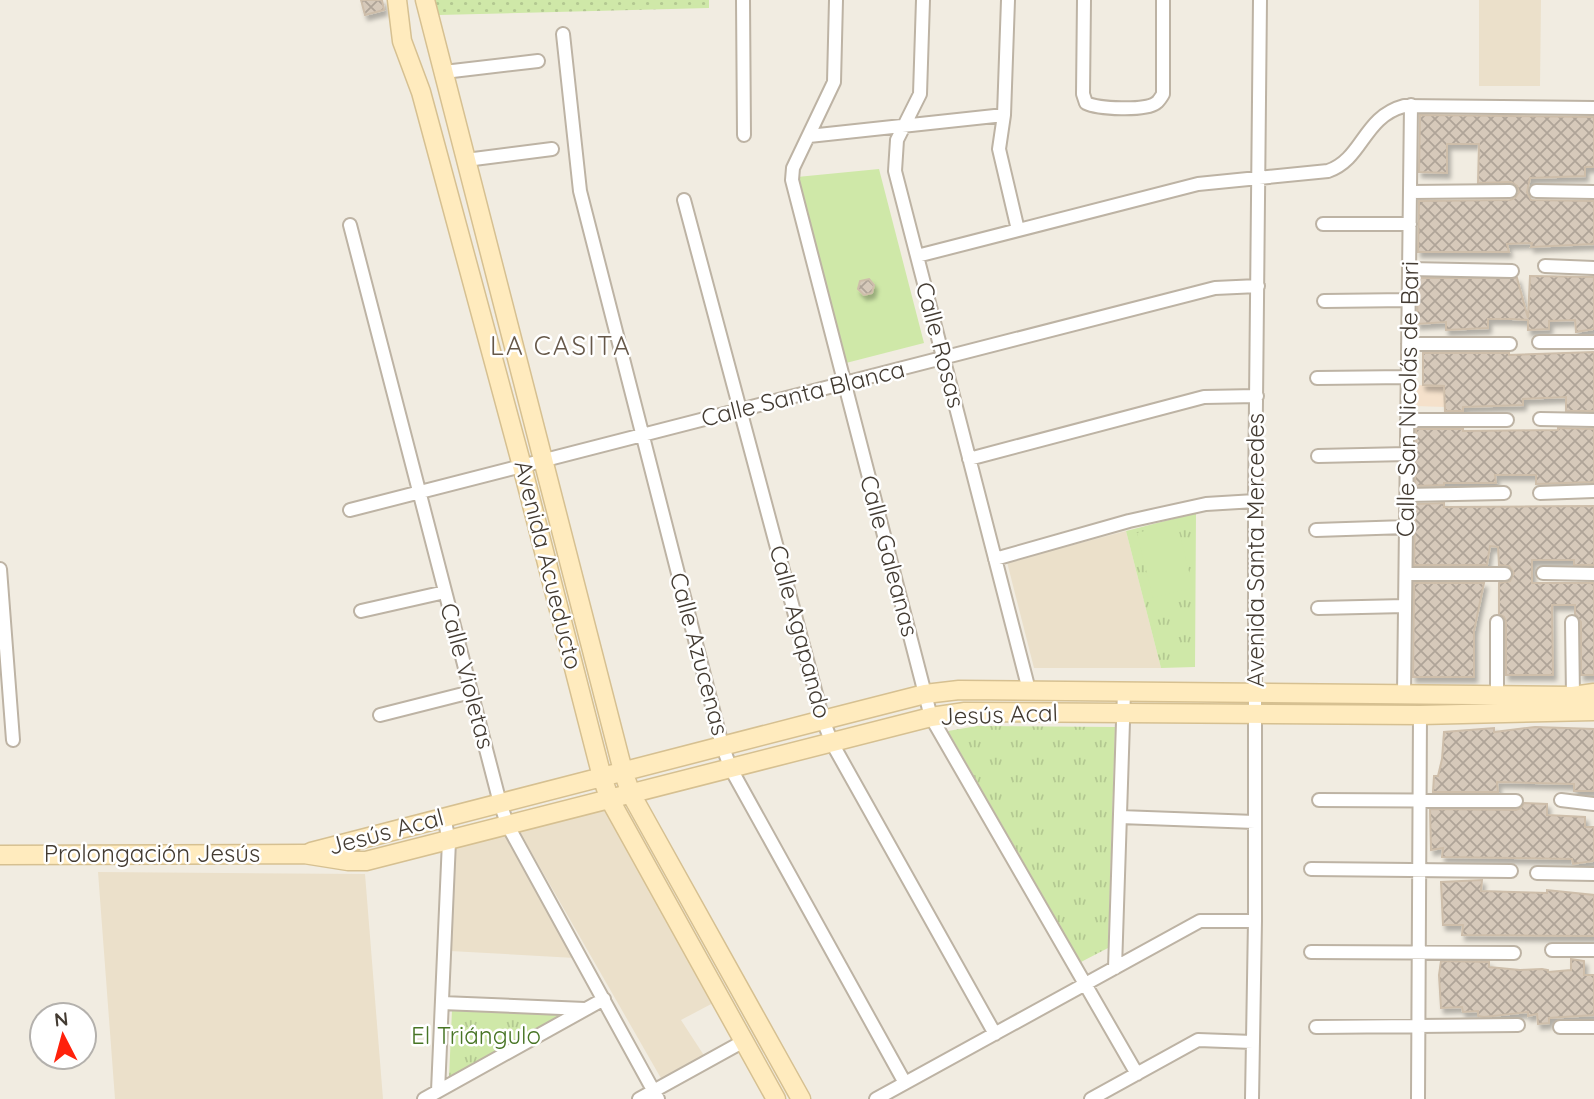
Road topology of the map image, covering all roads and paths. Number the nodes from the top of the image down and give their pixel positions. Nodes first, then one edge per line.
1 (397, 0) edge
2 (425, 0) edge
3 (743, 0) edge
4 (836, 0) edge
5 (923, 0) edge
6 (1008, 0) edge
7 (1084, 0) edge
8 (1163, 0) edge
9 (1260, 0) edge
10 (563, 34) dead end
11 (538, 61) dead end
12 (444, 72) junction
13 (1411, 105) junction
14 (1594, 108) edge
15 (1004, 115) junction
16 (904, 126) junction
17 (744, 135) dead end
18 (809, 136) junction
19 (552, 149) dead end
20 (466, 160) junction
21 (1258, 177) junction
22 (1510, 191) dead end
23 (1536, 191) dead end
24 (1410, 192) junction
25 (1594, 192) edge
26 (684, 200) dead end
27 (1410, 224) junction
28 (350, 225) dead end
29 (1323, 225) dead end
30 (1018, 230) junction
31 (917, 256) junction
32 (1545, 266) dead end
33 (1594, 268) edge
34 (1409, 269) junction
35 (1512, 271) dead end
36 (1258, 286) junction
37 (1409, 300) junction
38 (1324, 301) dead end
39 (1539, 342) dead end
40 (1594, 342) edge
41 (1408, 344) junction
42 (1510, 344) dead end
43 (943, 358) junction
44 (1408, 377) junction
45 (1317, 378) dead end
46 (844, 383) junction
47 (1257, 396) junction
48 (740, 410) junction
49 (1539, 419) dead end
50 (1408, 420) junction
51 (1507, 420) dead end
52 (1594, 420) edge
53 (642, 435) junction
54 (1407, 454) junction
55 (1318, 456) dead end
56 (969, 459) junction
57 (544, 461) junction
58 (523, 466) junction
59 (1594, 491) edge
60 (419, 492) junction
61 (1504, 493) dead end
62 (1540, 493) dead end
63 (1407, 495) junction
64 (1255, 501) junction
65 (350, 510) dead end
66 (1406, 527) junction
67 (1316, 530) dead end
68 (995, 559) junction
69 (0, 569) edge
70 (1543, 573) dead end
71 (1406, 575) junction
72 (1505, 575) dead end
73 (1594, 575) edge
74 (445, 592) junction
75 (1405, 606) junction
76 (1318, 608) dead end
77 (360, 611) dead end
78 (1497, 622) dead end
79 (1572, 622) dead end
80 (3, 642) edge
81 (1029, 690) junction
82 (1124, 691) junction
83 (471, 692) junction
84 (1255, 692) junction
85 (925, 694) junction
86 (1404, 694) junction
87 (1594, 694) edge
88 (1497, 695) junction
89 (1573, 696) junction
90 (1594, 711) edge
91 (1124, 713) junction
92 (1255, 714) junction
93 (380, 715) dead end
94 (1420, 715) junction
95 (6, 716) edge
96 (931, 717) junction
97 (823, 720) junction
98 (13, 740) dead end
99 (832, 743) junction
100 (722, 745) junction
101 (731, 769) junction
102 (623, 771) junction
103 (602, 776) junction
104 (631, 794) junction
105 (610, 800) junction
106 (1319, 800) dead end
107 (1561, 800) dead end
108 (1420, 802) junction
109 (1516, 802) dead end
110 (499, 803) junction
111 (1594, 804) edge
112 (444, 817) junction
113 (1120, 817) junction
114 (1255, 822) junction
115 (508, 826) junction
116 (449, 841) junction
117 (304, 854) junction
118 (0, 855) edge
119 (1311, 869) dead end
120 (1419, 871) junction
121 (1511, 871) dead end
122 (1537, 873) dead end
123 (1594, 874) edge
124 (1255, 921) junction
125 (1552, 950) dead end
126 (1594, 950) edge
127 (1419, 951) junction
128 (1311, 952) dead end
129 (1514, 953) dead end
130 (1115, 968) junction
131 (1085, 984) junction
132 (604, 999) junction
133 (442, 1003) junction
134 (587, 1009) junction
135 (1518, 1025) dead end
136 (1316, 1027) dead end
137 (1418, 1027) junction
138 (1560, 1027) dead end
139 (1594, 1027) edge
140 (995, 1034) junction
141 (744, 1041) junction
142 (1252, 1042) junction
143 (1137, 1074) junction
144 (905, 1083) junction
145 (438, 1091) junction
146 (656, 1095) edge
147 (424, 1099) edge
148 (639, 1099) edge
149 (776, 1099) edge
150 (801, 1099) edge
151 (876, 1099) edge
152 (1091, 1099) edge
153 (1252, 1099) edge
154 (1418, 1099) edge

1 - 58 street, Avenida Acueducto
2 - 12 street, Avenida Acueducto
3 - 17 street
4 - 18 street, Calle Galeanas
5 - 16 street, Calle Rosas
6 - 15 street
7 - 8 street
9 - 21 street, Avenida Santa Mercedes
10 - 53 street, Calle Azucenas
11 - 12 street
12 - 20 street, Avenida Acueducto
13 - 14 street
13 - 21 street
13 - 24 street, Calle San Nicolás de Bari
15 - 16 street
15 - 30 street
16 - 18 street
16 - 31 street, Calle Rosas
18 - 46 street, Calle Galeanas
19 - 20 street
20 - 57 street, Avenida Acueducto
21 - 30 street
21 - 36 street, Avenida Santa Mercedes
22 - 24 street
23 - 25 street
24 - 27 street, Calle San Nicolás de Bari
26 - 48 street, Calle Agapando
27 - 29 street
27 - 34 street, Calle San Nicolás de Bari
28 - 60 street, Calle Violetas
30 - 31 street
31 - 43 street, Calle Rosas
32 - 33 street
34 - 35 street
34 - 37 street, Calle San Nicolás de Bari
36 - 43 street, Calle Santa Blanca
36 - 47 street, Avenida Santa Mercedes
37 - 38 street
37 - 41 street, Calle San Nicolás de Bari
39 - 40 street
41 - 42 street
41 - 44 street, Calle San Nicolás de Bari
43 - 46 street, Calle Santa Blanca
43 - 56 street, Calle Rosas
44 - 45 street
44 - 50 street, Calle San Nicolás de Bari
46 - 48 street, Calle Santa Blanca
46 - 85 street, Calle Galeanas
47 - 56 street
47 - 64 street, Avenida Santa Mercedes
48 - 53 street, Calle Santa Blanca
48 - 97 street, Calle Agapando
49 - 52 street
50 - 51 street
50 - 54 street, Calle San Nicolás de Bari
53 - 57 street, Calle Santa Blanca
53 - 100 street, Calle Azucenas
54 - 55 street
54 - 63 street, Calle San Nicolás de Bari
56 - 68 street, Calle Rosas
57 - 58 street, Calle Santa Blanca
57 - 102 street, Avenida Acueducto
58 - 60 street, Calle Santa Blanca
58 - 103 street, Avenida Acueducto
59 - 62 street
60 - 65 street, Calle Santa Blanca
60 - 74 street, Calle Violetas
61 - 63 street
63 - 66 street, Calle San Nicolás de Bari
64 - 68 street
64 - 84 street, Avenida Santa Mercedes
66 - 67 street
66 - 71 street, Calle San Nicolás de Bari
68 - 81 street, Calle Rosas
69 - 80 street
70 - 73 street
71 - 72 street
71 - 75 street, Calle San Nicolás de Bari
74 - 77 street
74 - 83 street, Calle Violetas
75 - 76 street
75 - 86 street, Calle San Nicolás de Bari
78 - 88 street
79 - 89 street
80 - 95 street
81 - 82 street, Jesús Acal
81 - 85 street, Jesús Acal
82 - 84 street, Jesús Acal
82 - 91 street
83 - 93 street
83 - 110 street, Calle Violetas
84 - 86 street, Jesús Acal
84 - 92 street, Avenida Santa Mercedes
85 - 96 street, Calle Galeanas
85 - 97 street, Jesús Acal
86 - 88 street, Jesús Acal
87 - 89 street, Jesús Acal
88 - 89 street, Jesús Acal
90 - 94 street, Jesús Acal
91 - 92 street, Jesús Acal
91 - 96 street, Jesús Acal
91 - 113 street
92 - 94 street, Jesús Acal
92 - 114 street, Avenida Santa Mercedes
94 - 108 street
95 - 98 street
96 - 99 street, Jesús Acal
96 - 131 street, Calle Galeanas
97 - 99 street, Calle Agapando
97 - 100 street, Jesús Acal
99 - 101 street, Jesús Acal
99 - 140 street, Calle Agapando
100 - 101 street, Calle Azucenas
100 - 102 street, Jesús Acal
101 - 104 street, Jesús Acal
101 - 144 street, Calle Azucenas
102 - 103 street, Jesús Acal
102 - 104 street, Avenida Acueducto
103 - 105 street, Avenida Acueducto
103 - 110 street, Jesús Acal
104 - 105 street, Jesús Acal
104 - 150 street, Avenida Acueducto
105 - 115 street, Jesús Acal
105 - 141 street, Avenida Acueducto
106 - 108 street
107 - 111 street
108 - 109 street
108 - 120 street
110 - 112 street, Jesús Acal
110 - 115 street, Calle Violetas
112 - 116 street
112 - 117 street, Jesús Acal
113 - 114 street
113 - 130 street
114 - 124 street, Avenida Santa Mercedes
115 - 116 street, Jesús Acal
115 - 132 street, Calle Violetas
116 - 117 street, Jesús Acal
116 - 133 street
117 - 118 street, Prolongación Jesús
119 - 120 street
120 - 121 street
120 - 127 street
122 - 123 street
124 - 130 street
124 - 142 street, Avenida Santa Mercedes
125 - 126 street
127 - 128 street
127 - 129 street
127 - 137 street
130 - 131 street
131 - 140 street
131 - 143 street, Calle Galeanas
132 - 134 street
132 - 146 street, Calle Violetas
133 - 134 street
133 - 145 street
134 - 145 street
135 - 137 street
136 - 137 street
137 - 154 street
138 - 139 street
140 - 144 street
141 - 146 street
141 - 149 street, Avenida Acueducto
142 - 143 street
142 - 153 street, Avenida Santa Mercedes
143 - 152 street
144 - 151 street
145 - 147 street
146 - 148 street

